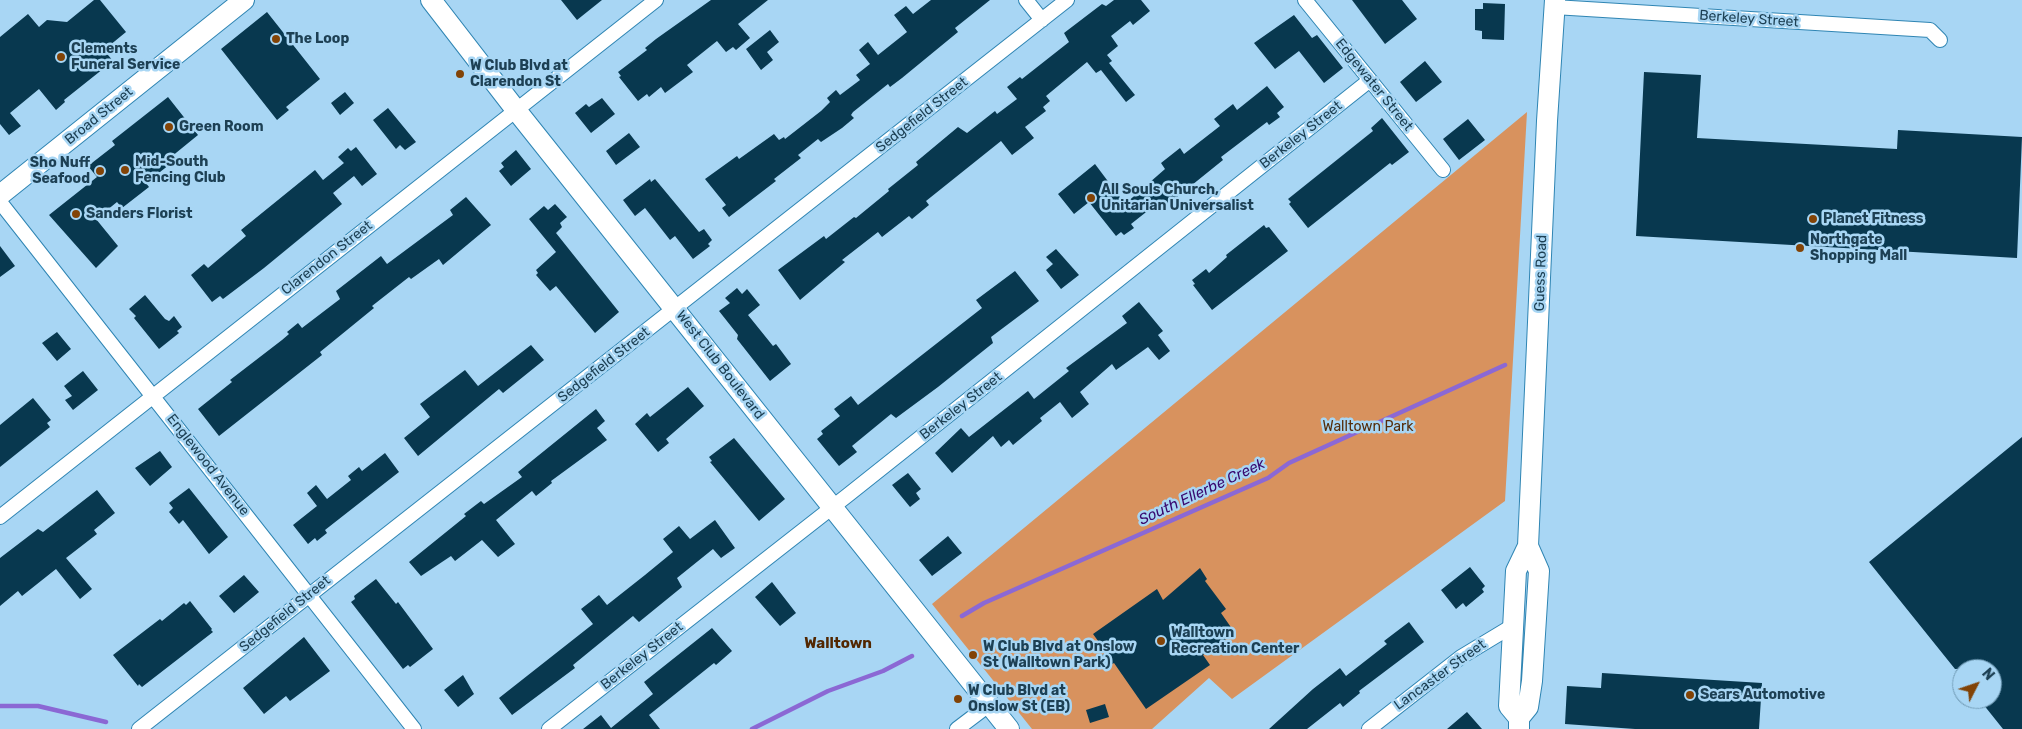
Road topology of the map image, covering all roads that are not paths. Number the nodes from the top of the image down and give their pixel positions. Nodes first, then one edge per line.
1 (244, 0) edge
2 (431, 0) edge
3 (656, 0) edge
4 (1026, 0) edge
5 (1067, 0) edge
6 (1305, 0) edge
7 (1554, 4) edge
8 (1042, 20) junction
9 (1940, 40) dead end
10 (1370, 80) junction
11 (516, 110) junction
12 (1443, 170) dead end
13 (0, 195) edge
14 (0, 202) edge
15 (676, 308) junction
16 (153, 396) junction
17 (832, 508) junction
18 (0, 517) edge
19 (1528, 546) junction
20 (309, 595) junction
21 (1514, 625) junction
22 (990, 704) junction
23 (1519, 724) edge
24 (139, 729) edge
25 (414, 729) edge
26 (549, 729) edge
27 (957, 729) edge
28 (1009, 729) edge
29 (1369, 729) edge

1 - 13 street, Broad Street
2 - 11 street, West Club Boulevard
3 - 11 street, Clarendon Street
4 - 8 street
5 - 8 street, Sedgefield Street
6 - 10 street, Edgewater Street
7 - 9 street, Berkeley Street
7 - 19 street, Guess Road
8 - 15 street, Sedgefield Street
10 - 12 street, Edgewater Street
10 - 17 street, Berkeley Street
11 - 15 street, West Club Boulevard
11 - 16 street, Clarendon Street
14 - 16 street, Englewood Avenue
15 - 17 street, West Club Boulevard
15 - 20 street, Sedgefield Street
16 - 18 street, Clarendon Street
16 - 20 street, Englewood Avenue
17 - 22 street, West Club Boulevard
17 - 26 street, Berkeley Street
19 - 21 street, Guess Road
19 - 23 street, Guess Road
20 - 24 street, Sedgefield Street
20 - 25 street, Englewood Avenue
21 - 23 street, Guess Road
21 - 29 street, Lancaster Street
22 - 27 street
22 - 28 street, West Club Boulevard

